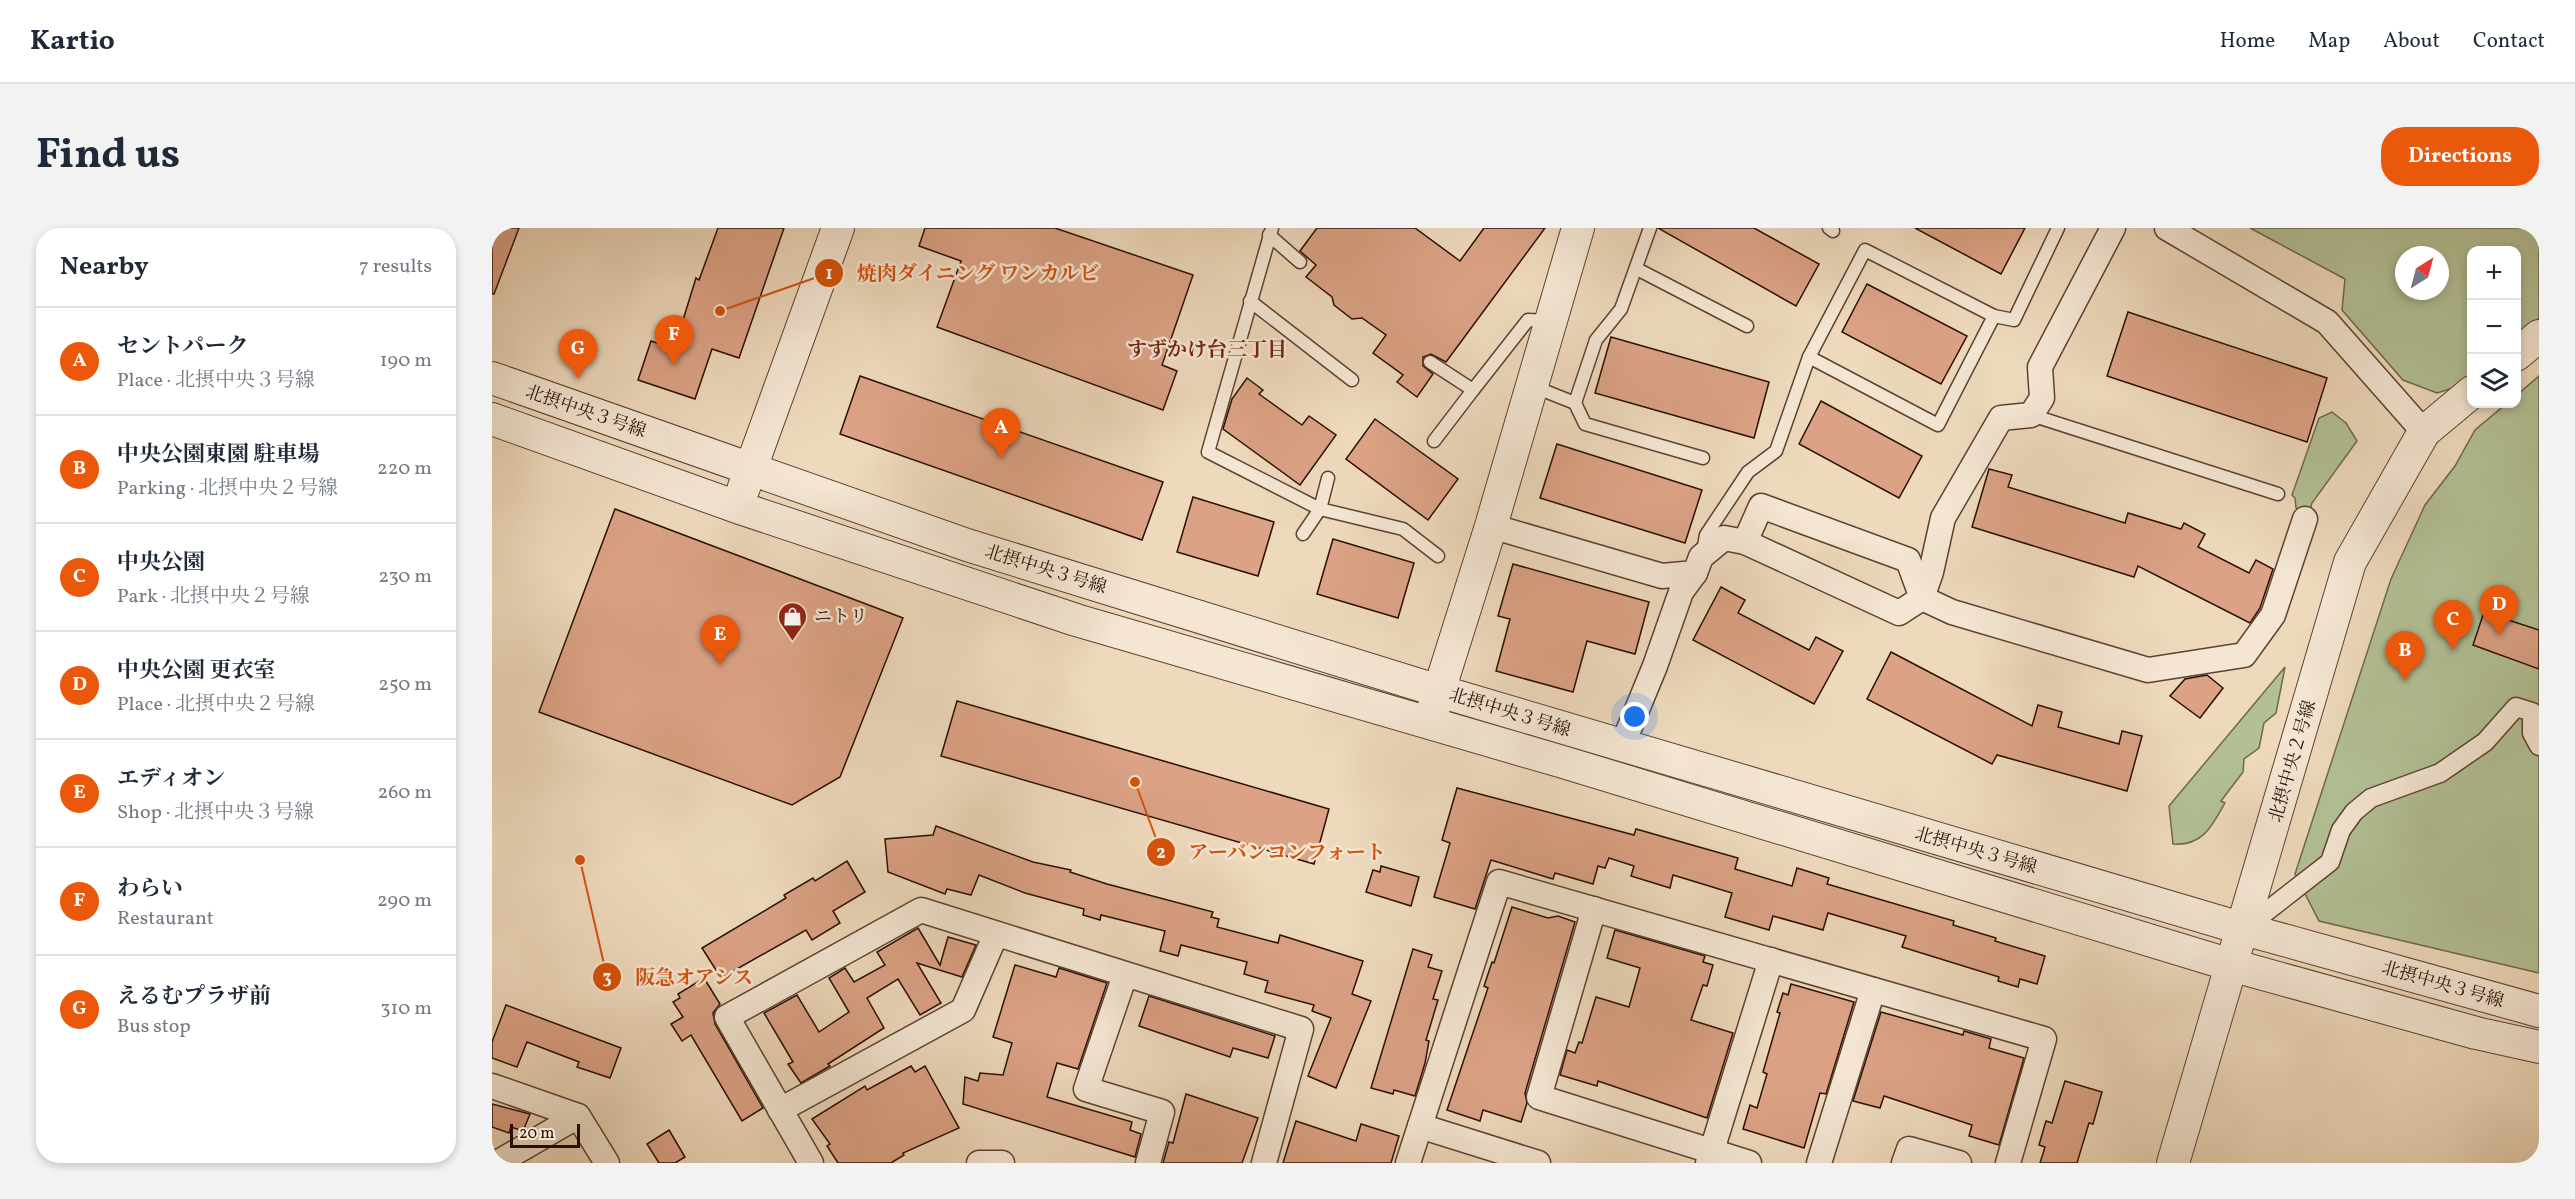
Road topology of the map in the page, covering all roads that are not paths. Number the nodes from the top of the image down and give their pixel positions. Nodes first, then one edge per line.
1 (838, 228) edge
2 (1578, 228) edge
3 (1650, 228) edge
4 (2058, 228) edge
5 (2113, 228) edge
6 (2167, 228) edge
7 (1270, 232) edge
8 (1300, 262) dead end
9 (1637, 269) junction
10 (1250, 301) junction
11 (1994, 316) junction
12 (1550, 321) junction
13 (1747, 326) dead end
14 (2539, 336) edge
15 (2518, 354) edge
16 (1809, 357) junction
17 (1430, 362) dead end
18 (492, 378) edge
19 (1352, 380) dead end
20 (1531, 386) junction
21 (1473, 390) junction
22 (2467, 396) edge
23 (1575, 403) junction
24 (2031, 415) junction
25 (492, 419) edge
26 (2424, 432) junction
27 (1434, 441) dead end
28 (1703, 458) dead end
29 (750, 469) junction
30 (1328, 478) dead end
31 (2278, 494) dead end
32 (1320, 509) junction
33 (733, 517) junction
34 (2305, 519) dead end
35 (1491, 526) junction
36 (1303, 534) dead end
37 (1744, 542) junction
38 (1438, 556) dead end
39 (1698, 565) junction
40 (1922, 598) junction
41 (1439, 691) junction
42 (1429, 724) junction
43 (1622, 746) junction
44 (2539, 746) edge
45 (1594, 909) junction
46 (2244, 929) junction
47 (996, 934) junction
48 (1771, 960) junction
49 (2231, 965) junction
50 (1125, 975) junction
51 (1873, 990) junction
52 (2539, 1011) edge
53 (2539, 1047) edge
54 (492, 1086) edge
55 (780, 1110) junction
56 (578, 1116) junction
57 (1420, 1126) junction
58 (1710, 1158) edge
59 (497, 1163) edge
60 (607, 1163) edge
61 (811, 1163) edge
62 (979, 1163) edge
63 (1002, 1163) edge
64 (1148, 1163) edge
65 (1264, 1163) edge
66 (1408, 1163) edge
67 (1538, 1163) edge
68 (1749, 1163) edge
69 (1819, 1163) edge
70 (1904, 1163) edge
71 (1959, 1163) edge
72 (2008, 1163) edge
73 (2173, 1163) edge

1 - 29 street
2 - 12 street
3 - 9 lane
4 - 11 lane
5 - 24 street
6 - 26 street
7 - 8 lane
7 - 10 lane
9 - 13 lane
9 - 23 lane
10 - 19 lane
10 - 32 lane
11 - 16 lane
11 - 16 lane
12 - 20 street
12 - 21 lane
14 - 15 street
16 - 39 lane
17 - 21 lane
18 - 29 street, 北摂中央３号線
20 - 23 lane
20 - 35 street
21 - 27 lane
22 - 26 street, 北摂中央２号線
23 - 28 lane
24 - 31 lane
24 - 40 street
25 - 33 street, 北摂中央３号線
26 - 46 street, 北摂中央２号線
29 - 33 street
29 - 41 street, 北摂中央３号線
30 - 32 lane
32 - 36 lane
32 - 38 lane
33 - 42 street, 北摂中央３号線
34 - 40 street
35 - 39 street
35 - 41 street
37 - 39 street
37 - 40 street
37 - 40 street
39 - 43 street
41 - 42 street
41 - 43 street, 北摂中央３号線
42 - 49 street, 北摂中央３号線
43 - 46 street, 北摂中央３号線
44 - 46 street
45 - 48 street
45 - 57 street
45 - 58 street
46 - 49 street, 北摂中央２号線
46 - 52 street, 北摂中央３号線
47 - 50 street
47 - 55 street
47 - 55 street
48 - 51 street
48 - 58 street
49 - 53 street, 北摂中央３号線
49 - 73 street, 北摂中央２号線
50 - 64 street
50 - 65 street
51 - 69 street
51 - 72 street
54 - 56 street
55 - 61 street
56 - 59 street
56 - 60 street
57 - 66 street
57 - 67 street
58 - 68 street
62 - 63 street
70 - 71 street

